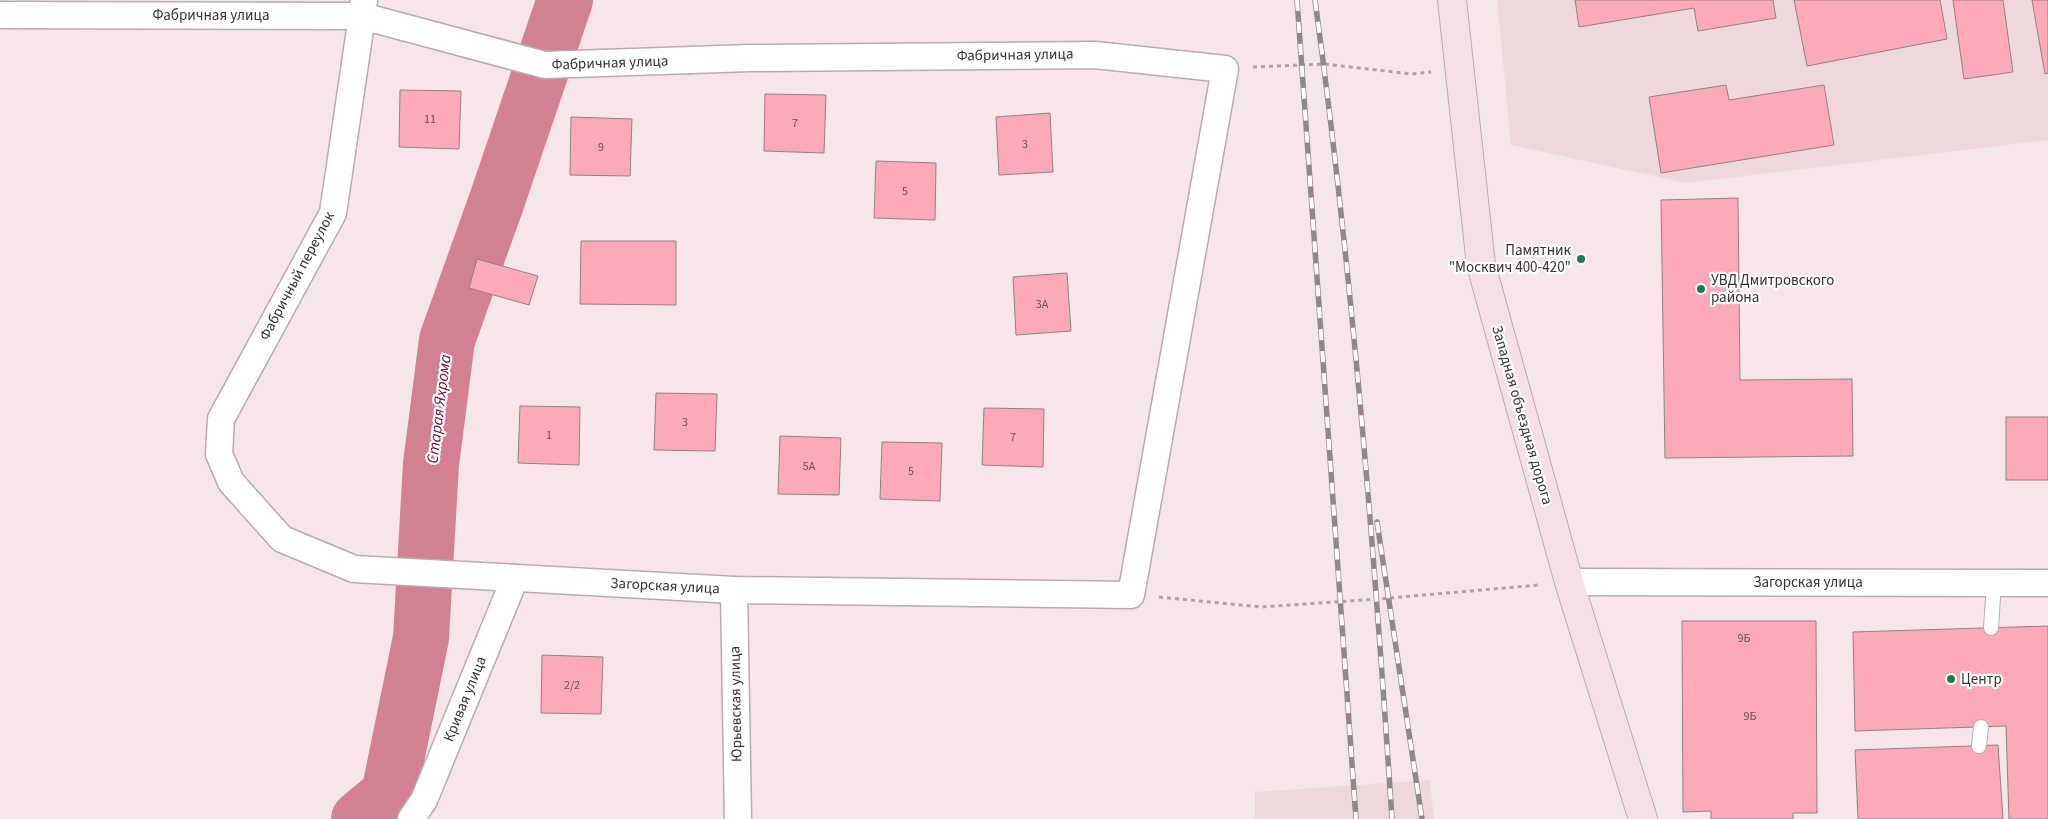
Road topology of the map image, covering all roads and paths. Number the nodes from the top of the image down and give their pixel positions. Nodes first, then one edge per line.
1 (1452, 0) edge
2 (363, 8) edge
3 (0, 15) edge
4 (1459, 68) junction
5 (1225, 69) junction
6 (231, 482) joint
7 (515, 578) junction
8 (1569, 582) junction
9 (1994, 582) junction
10 (2048, 583) edge
11 (734, 590) junction
12 (1131, 595) junction
13 (1991, 628) dead end
14 (1981, 727) dead end
15 (1979, 746) dead end
16 (411, 819) edge
17 (738, 819) edge
18 (1643, 819) edge

1 - 4 main road, Западная объездная дорога
2 - 3 street, Фабричная улица
2 - 5 street, Фабричная улица
2 - 6 street, Фабричный переулок
4 - 5 path
4 - 8 main road, Западная объездная дорога
5 - 12 street
6 - 7 street, Загорская улица
7 - 11 street, Загорская улица
7 - 16 street, Кривая улица
8 - 9 street, Загорская улица
8 - 12 path
8 - 18 main road, Западная объездная дорога
9 - 10 street, Загорская улица
9 - 13 lane
11 - 12 street, Загорская улица
11 - 17 street, Юрьевская улица
14 - 15 lane

